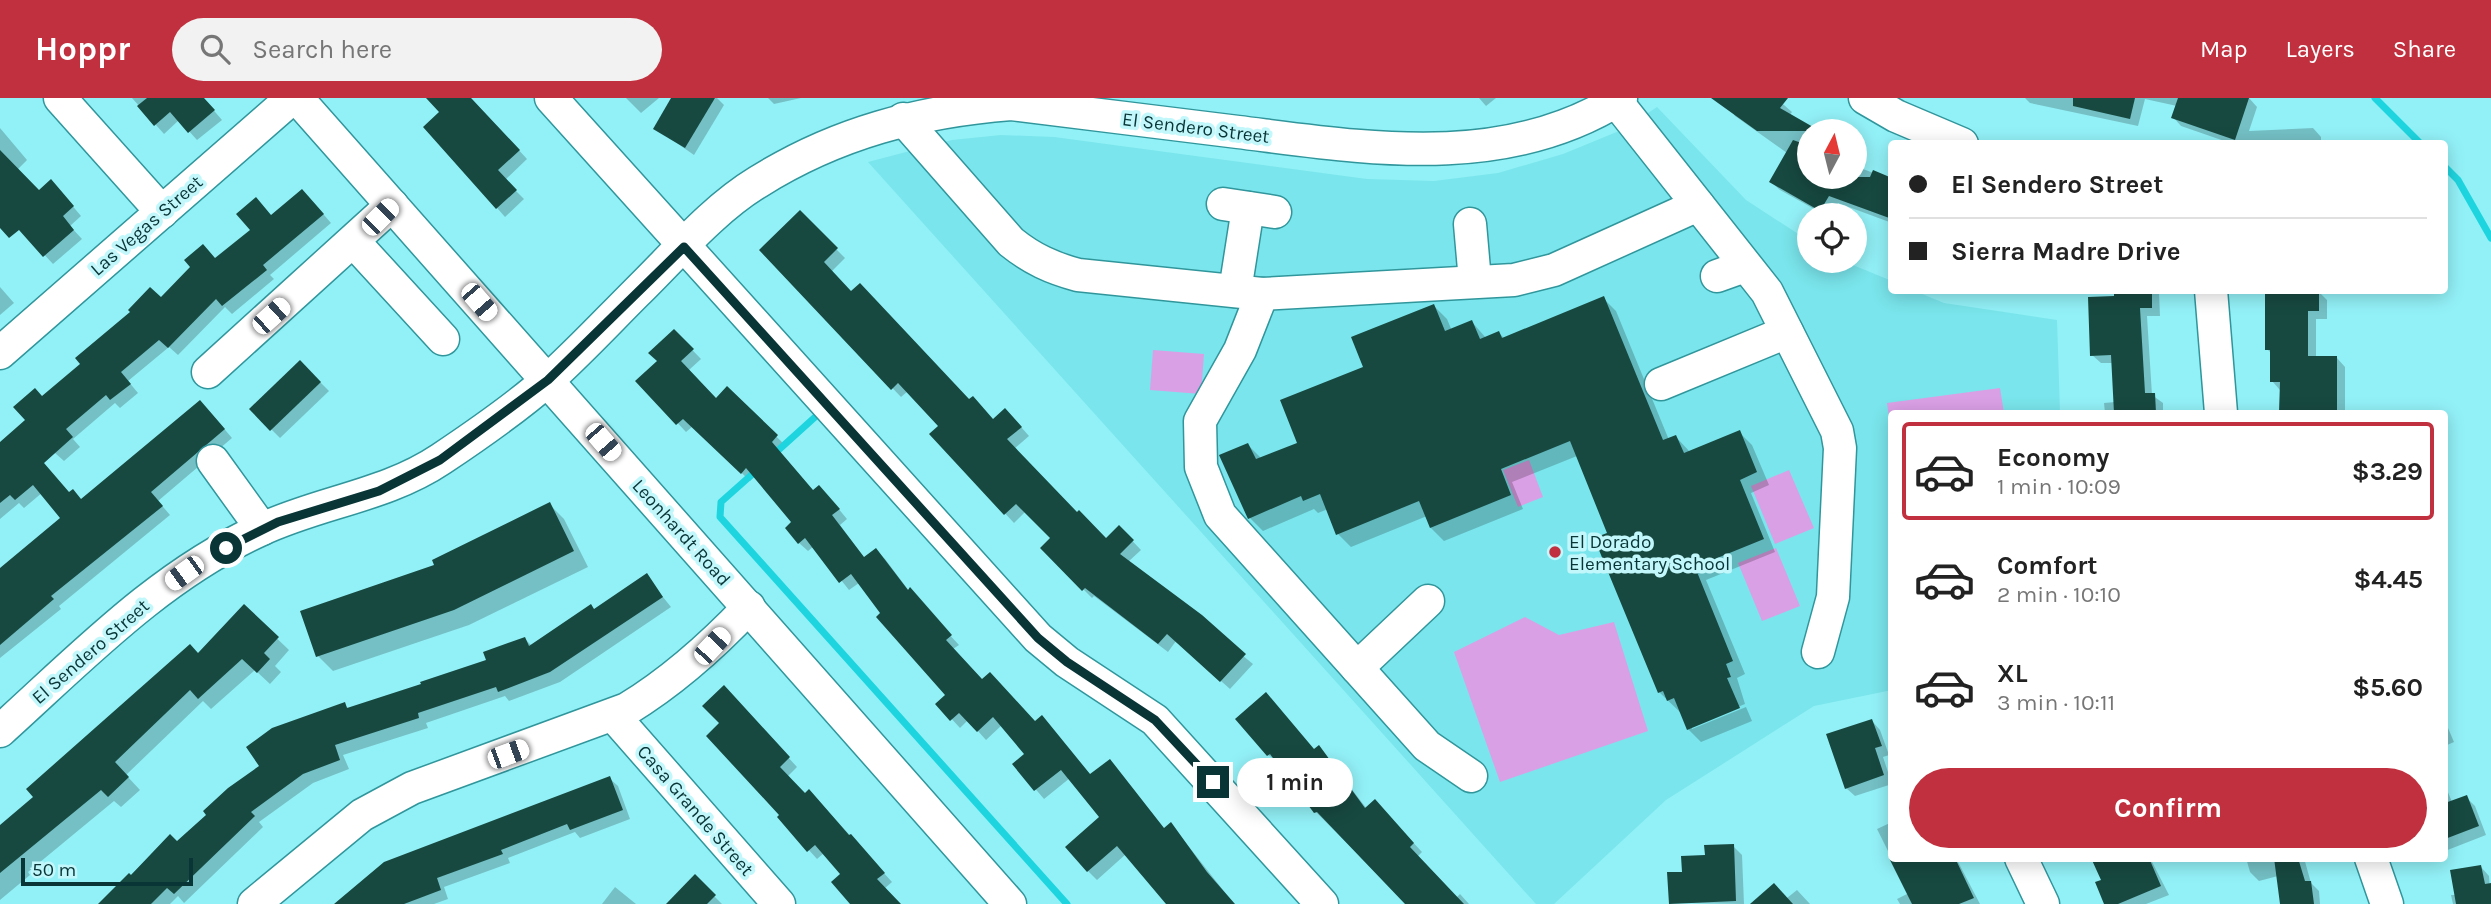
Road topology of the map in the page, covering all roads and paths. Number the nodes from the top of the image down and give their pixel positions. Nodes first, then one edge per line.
1 (60, 98) edge
2 (295, 98) edge
3 (551, 98) edge
4 (1865, 98) edge
5 (1618, 99) edge
6 (1047, 103) edge
7 (903, 119) junction
8 (1953, 140) edge
9 (393, 205) junction
10 (1698, 205) junction
11 (1249, 208) dead end
12 (162, 212) junction
13 (1470, 224) dead end
14 (354, 242) junction
15 (684, 247) junction
16 (1475, 281) junction
17 (1249, 292) junction
18 (2211, 294) edge
19 (1787, 332) junction
20 (443, 339) dead end
21 (0, 352) edge
22 (208, 372) dead end
23 (548, 380) junction
24 (1661, 384) dead end
25 (2221, 410) edge
26 (213, 461) dead end
27 (262, 529) junction
28 (1428, 601) dead end
29 (749, 607) junction
30 (1818, 652) dead end
31 (1356, 668) junction
32 (613, 715) junction
33 (0, 731) edge
34 (1471, 776) dead end
35 (2023, 862) edge
36 (2372, 862) edge
37 (254, 904) edge
38 (779, 904) edge
39 (1010, 904) edge
40 (1322, 904) edge
41 (2043, 904) edge
42 (2387, 904) edge

1 - 12 street
2 - 9 street, Leonhardt Road
2 - 12 street, Las Vegas Street
3 - 15 street
4 - 8 street
5 - 6 street, El Sendero Street
5 - 10 street
6 - 7 street, El Sendero Street
7 - 15 street, El Sendero Street
7 - 17 street
9 - 14 street
9 - 23 street, Leonhardt Road
10 - 16 street
10 - 19 street
11 - 17 street
12 - 21 street, Las Vegas Street
13 - 16 street
14 - 20 street
14 - 22 street
15 - 23 street, El Sendero Street
15 - 40 street
16 - 17 street
17 - 31 street
18 - 25 street
19 - 24 street
19 - 30 street
23 - 27 street, El Sendero Street
23 - 29 street, Leonhardt Road
26 - 27 street
27 - 33 street, El Sendero Street
28 - 31 street
29 - 32 street
29 - 39 street, Leonhardt Road
31 - 34 street
32 - 37 street
32 - 38 street, Casa Grande Street
35 - 41 street
36 - 42 street

